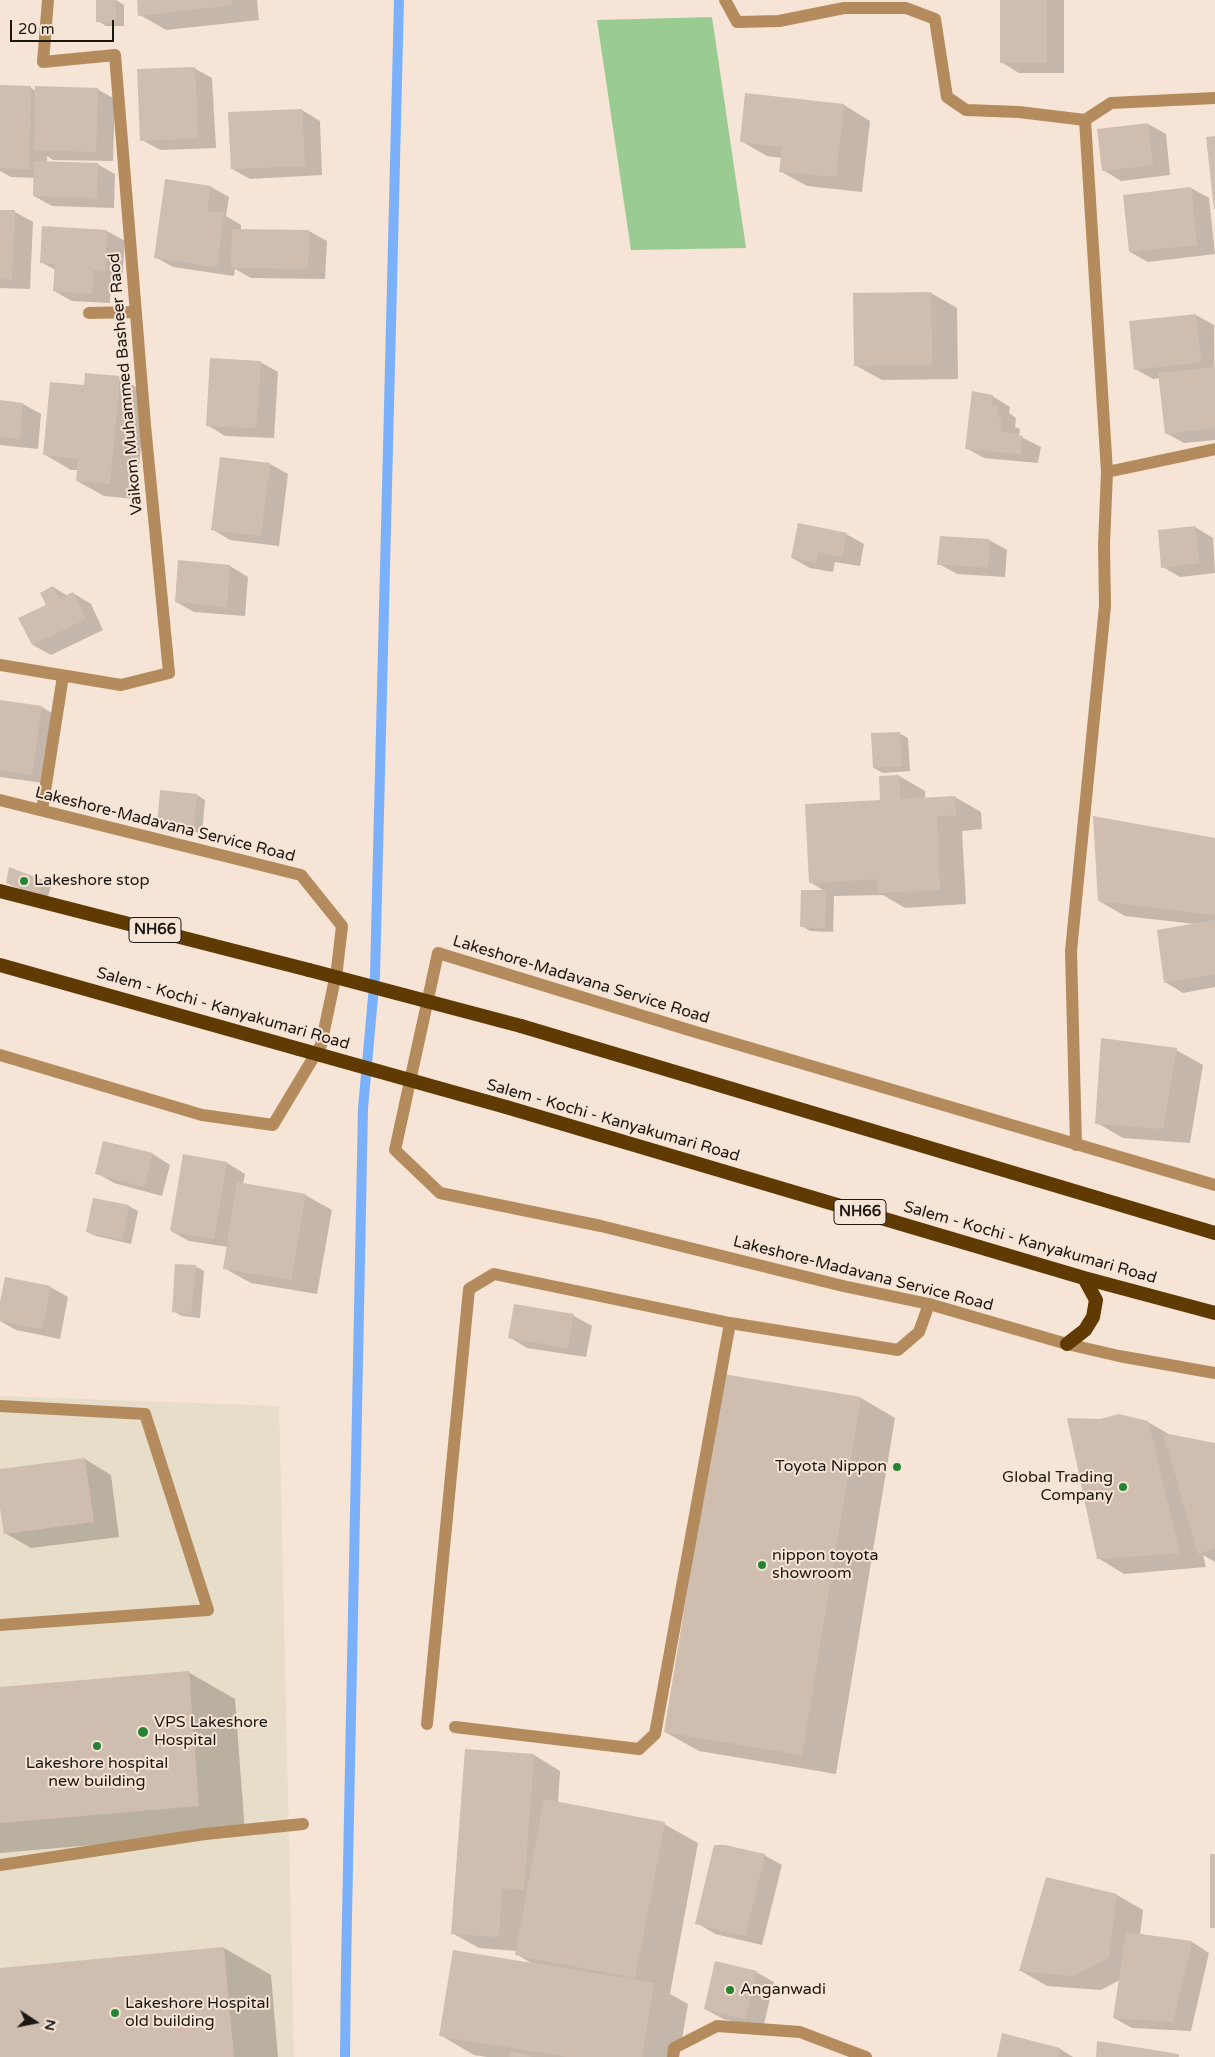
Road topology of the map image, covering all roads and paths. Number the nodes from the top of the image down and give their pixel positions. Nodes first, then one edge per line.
1 (48, 0) edge
2 (725, 0) edge
3 (1215, 98) edge
4 (1085, 120) junction
5 (136, 312) junction
6 (89, 313) dead end
7 (1215, 449) edge
8 (1108, 472) junction
9 (0, 665) edge
10 (63, 676) junction
11 (0, 800) edge
12 (42, 810) junction
13 (0, 891) edge
14 (0, 965) edge
15 (0, 1055) edge
16 (1076, 1145) junction
17 (1215, 1185) edge
18 (1215, 1232) edge
19 (1084, 1278) junction
20 (929, 1304) junction
21 (1215, 1313) edge
22 (730, 1323) junction
23 (1067, 1344) junction
24 (1215, 1373) edge
25 (0, 1406) edge
26 (0, 1625) edge
27 (427, 1724) dead end
28 (456, 1727) dead end
29 (302, 1824) dead end
30 (0, 1865) edge
31 (673, 2057) edge
32 (866, 2057) edge

1 - 5 street, Vaikom Muhammed Basheer Raod
2 - 4 street
3 - 4 street
4 - 8 street
5 - 6 street
5 - 10 street, Vaikom Muhammed Basheer Raod
7 - 8 street
8 - 16 street
9 - 10 street, Vaikom Muhammed Basheer Raod
10 - 12 street
11 - 12 street, Lakeshore-Madavana Service Road
12 - 15 street, Lakeshore-Madavana Service Road
13 - 18 highway, NH66, bridge
14 - 19 highway, Salem - Kochi - Kanyakumari Road / NH66, bridge
16 - 17 street, Lakeshore-Madavana Service Road
16 - 20 street, Lakeshore-Madavana Service Road
19 - 21 highway, Salem - Kochi - Kanyakumari Road / NH66
19 - 23 highway
20 - 22 street
20 - 23 street, Lakeshore-Madavana Service Road
22 - 27 street
22 - 28 street
23 - 24 street, Lakeshore-Madavana Service Road
25 - 26 street
29 - 30 street
31 - 32 street

